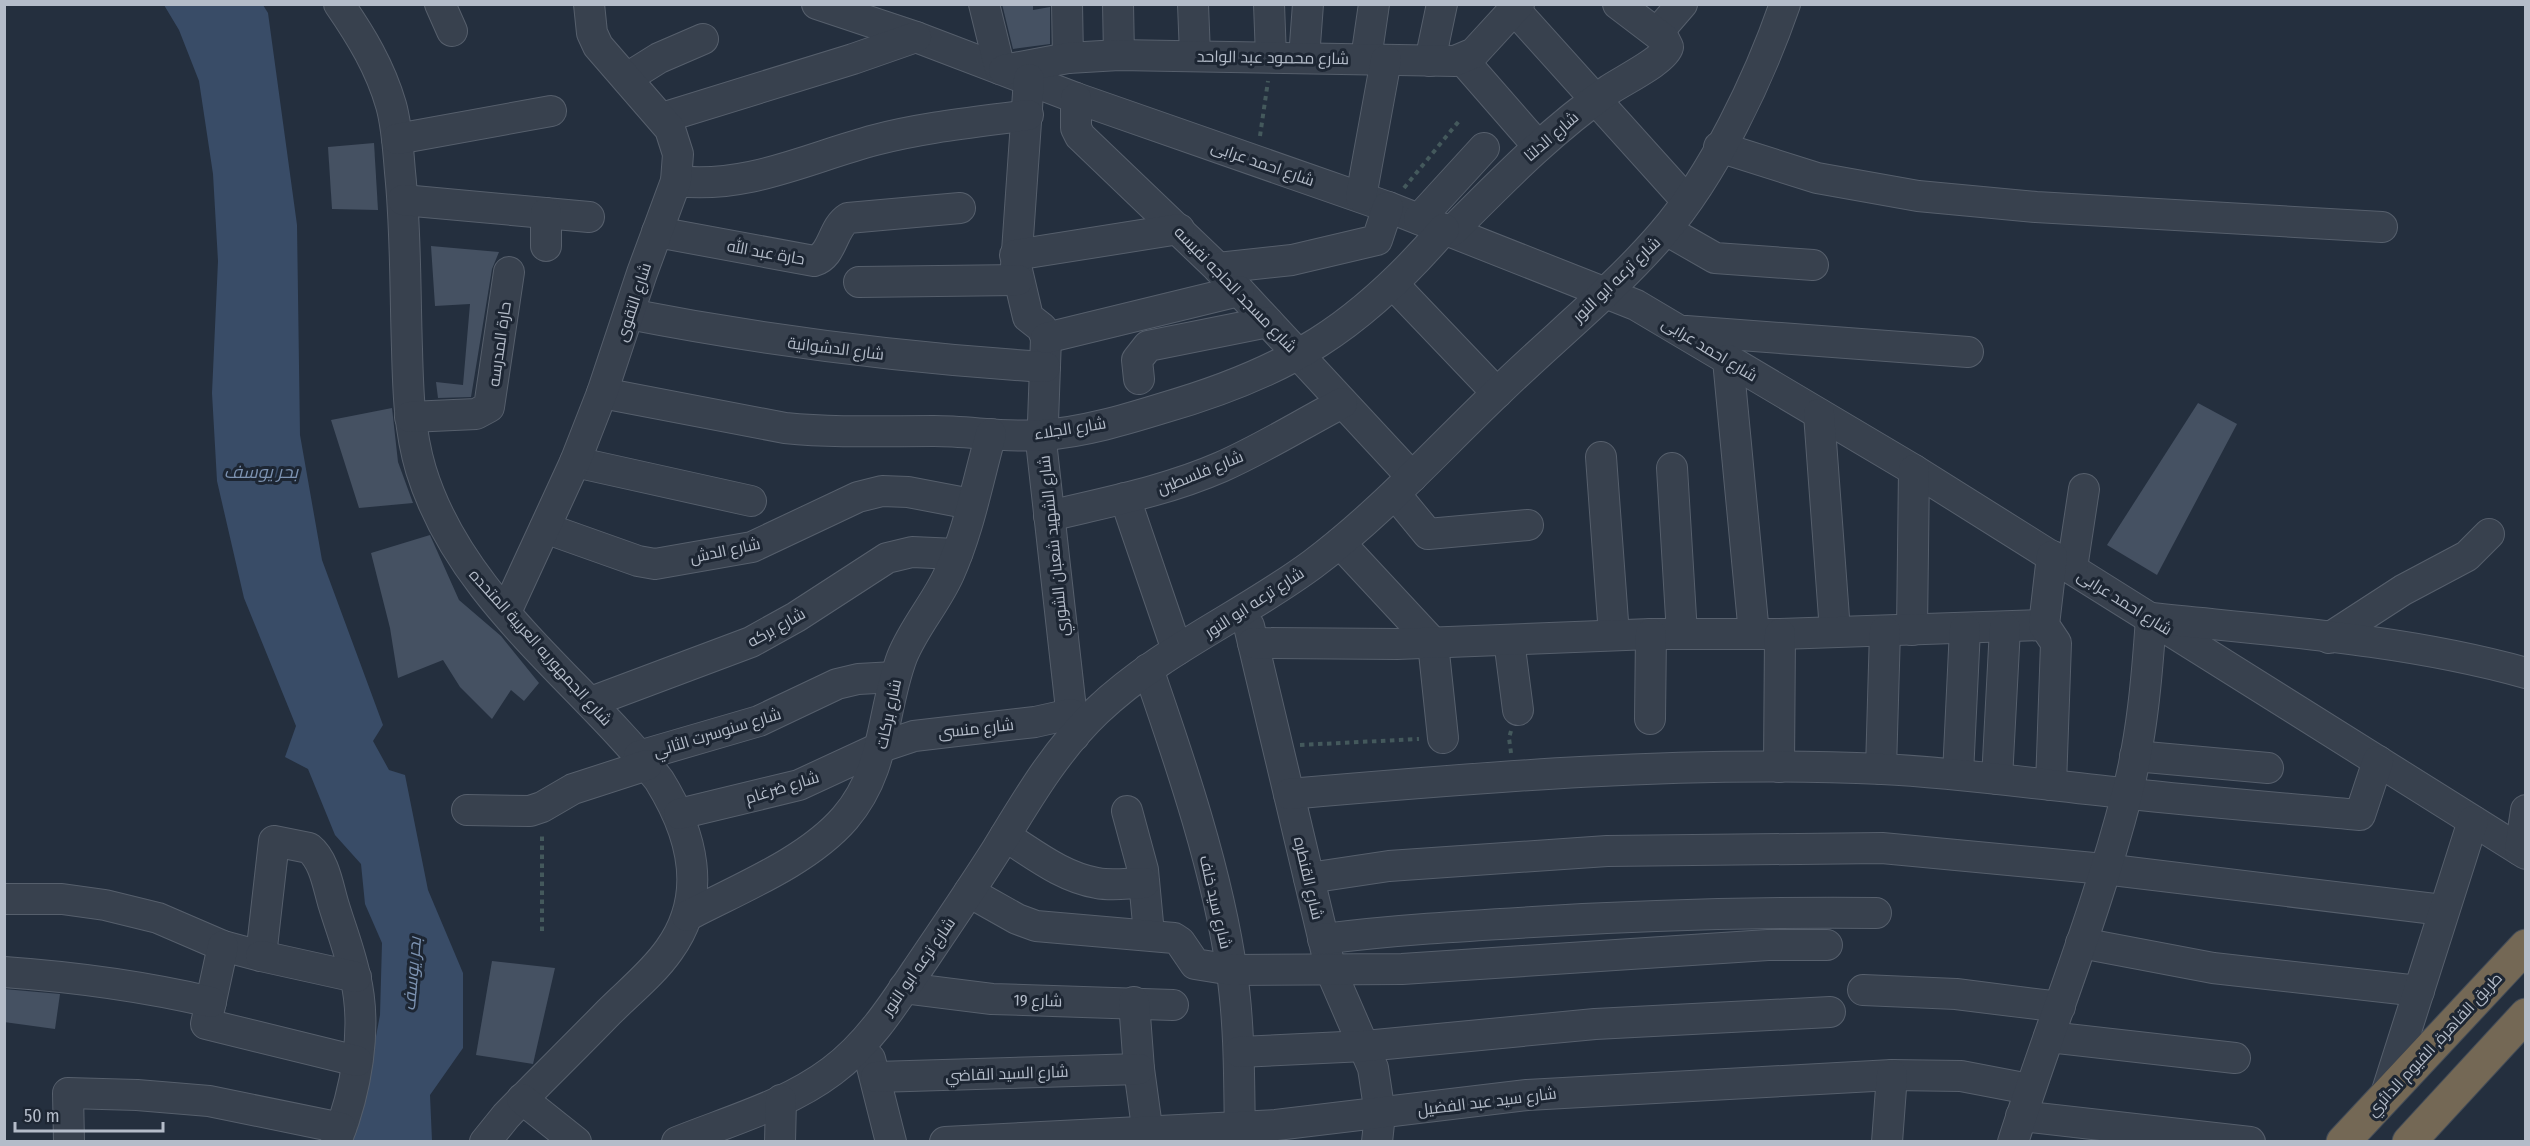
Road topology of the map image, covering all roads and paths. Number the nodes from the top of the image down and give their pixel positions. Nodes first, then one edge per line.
1 (339, 4) edge
2 (589, 4) edge
3 (817, 4) edge
4 (984, 4) edge
5 (1067, 4) edge
6 (1118, 4) edge
7 (1193, 4) edge
8 (1269, 4) edge
9 (1308, 4) edge
10 (1374, 4) edge
11 (1442, 4) edge
12 (1618, 4) edge
13 (1682, 4) edge
14 (1785, 4) edge
15 (1517, 7) edge
16 (916, 37) junction
17 (703, 39) dead end
18 (1660, 44) junction
19 (1119, 55) junction
20 (1195, 55) junction
21 (1271, 57) junction
22 (1068, 58) junction
23 (1304, 58) junction
24 (1376, 59) junction
25 (1462, 59) junction
26 (1430, 61) junction
27 (1011, 73) junction
28 (627, 78) junction
29 (1076, 98) junction
30 (1596, 99) junction
31 (551, 111) dead end
32 (1028, 115) junction
33 (662, 118) junction
34 (1459, 121) dead end
35 (397, 139) junction
36 (1538, 145) junction
37 (1719, 147) junction
38 (1484, 148) dead end
39 (1256, 160) junction
40 (676, 181) junction
41 (403, 200) junction
42 (1687, 201) junction
43 (1375, 202) junction
44 (960, 208) dead end
45 (546, 213) junction
46 (589, 217) dead end
47 (1438, 226) junction
48 (2382, 227) dead end
49 (1179, 229) junction
50 (1665, 230) junction
51 (657, 232) junction
52 (546, 246) dead end
53 (1813, 265) dead end
54 (1017, 268) junction
55 (1218, 268) junction
56 (508, 272) dead end
57 (859, 282) dead end
58 (1393, 284) junction
59 (1239, 291) junction
60 (1605, 291) junction
61 (629, 314) junction
62 (1268, 322) junction
63 (1681, 331) junction
64 (1046, 352) junction
65 (1968, 352) dead end
66 (1299, 356) junction
67 (1728, 360) junction
68 (1139, 379) dead end
69 (602, 393) junction
70 (1497, 393) junction
71 (1342, 403) junction
72 (1820, 414) junction
73 (410, 417) junction
74 (991, 434) junction
75 (1041, 435) junction
76 (1601, 457) dead end
77 (574, 462) junction
78 (1672, 468) dead end
79 (1914, 470) junction
80 (1403, 486) junction
81 (2084, 489) dead end
82 (1125, 498) junction
83 (751, 501) dead end
84 (971, 504) junction
85 (1050, 516) junction
86 (1528, 525) dead end
87 (544, 528) junction
88 (2489, 534) dead end
89 (1340, 543) junction
90 (957, 555) junction
91 (2062, 562) junction
92 (1245, 609) junction
93 (506, 612) junction
94 (2151, 618) junction
95 (2044, 625) junction
96 (2005, 628) junction
97 (1965, 629) junction
98 (1899, 631) junction
99 (1835, 632) junction
100 (1651, 634) junction
101 (1682, 634) junction
102 (1767, 634) junction
103 (1614, 635) junction
104 (2329, 638) junction
105 (1509, 640) junction
106 (1253, 643) junction
107 (1433, 643) junction
108 (1177, 650) junction
109 (1148, 669) junction
110 (2526, 673) edge
111 (895, 677) junction
112 (591, 702) junction
113 (1518, 710) joint
114 (1650, 719) dead end
115 (1073, 725) junction
116 (1443, 738) joint
117 (1277, 746) junction
118 (881, 747) junction
119 (2135, 756) junction
120 (643, 760) junction
121 (2378, 761) junction
122 (1779, 767) junction
123 (2268, 768) dead end
124 (1881, 769) junction
125 (1958, 774) junction
126 (1514, 775) junction
127 (1997, 779) junction
128 (2051, 785) junction
129 (1289, 794) junction
130 (2127, 794) junction
131 (542, 807) junction
132 (466, 810) dead end
133 (2526, 810) edge
134 (1127, 811) dead end
135 (679, 814) junction
136 (2473, 821) junction
137 (1005, 836) junction
138 (2523, 852) edge
139 (2104, 869) junction
140 (1309, 878) junction
141 (1144, 883) junction
142 (969, 892) junction
143 (4, 899) edge
144 (2443, 910) junction
145 (1876, 913) dead end
146 (687, 916) junction
147 (542, 931) dead end
148 (1149, 934) junction
149 (1323, 939) junction
150 (2081, 943) junction
151 (1827, 945) dead end
152 (223, 946) junction
153 (2526, 946) edge
154 (261, 956) junction
155 (1232, 970) junction
156 (1331, 971) junction
157 (4, 972) edge
158 (356, 977) junction
159 (904, 988) junction
160 (1863, 990) dead end
161 (2419, 991) junction
162 (211, 1002) junction
163 (1134, 1002) junction
164 (1173, 1005) dead end
165 (2060, 1007) junction
166 (1830, 1012) dead end
167 (2526, 1015) edge
168 (2049, 1037) junction
169 (864, 1042) junction
170 (1365, 1046) junction
171 (1239, 1052) junction
172 (2235, 1058) dead end
173 (357, 1061) junction
174 (1139, 1069) junction
175 (1892, 1075) junction
176 (876, 1077) junction
177 (2385, 1097) junction
178 (522, 1099) junction
179 (781, 1100) junction
180 (2021, 1115) edge
181 (1379, 1128) edge
182 (1240, 1134) edge
183 (339, 1135) edge
184 (1148, 1136) edge
185 (2420, 1138) edge
186 (69, 1142) edge
187 (485, 1142) edge
188 (576, 1142) edge
189 (676, 1142) edge
190 (780, 1142) edge
191 (891, 1142) edge
192 (945, 1142) edge
193 (1887, 1142) edge
194 (2250, 1142) edge
195 (2343, 1142) edge

1 - 35 street, شارع الجمهوريه العربية المتحده
2 - 28 street, شارع التقوى
3 - 16 street, شارع احمد عرابى
4 - 27 street
5 - 22 street
6 - 19 street
7 - 20 street
8 - 21 street
9 - 23 street
10 - 24 street
11 - 26 street
12 - 18 street
13 - 18 street, شارع الدلتا
14 - 37 street, شارع ترعه ابو النور
15 - 25 street
15 - 30 street
16 - 27 street, شارع احمد عرابى
16 - 33 street
17 - 28 street
18 - 30 street, شارع الدلتا
19 - 20 street, شارع محمود عبد الواحد
19 - 22 street, شارع محمود عبد الواحد
20 - 21 street, شارع محمود عبد الواحد
21 - 23 street, شارع محمود عبد الواحد
21 - 39 path
22 - 27 street, شارع محمود عبد الواحد
23 - 24 street, شارع محمود عبد الواحد
24 - 26 street, شارع محمود عبد الواحد
24 - 43 street
25 - 26 street, شارع محمود عبد الواحد
25 - 36 street
27 - 29 street, شارع احمد عرابى
27 - 32 street
28 - 33 street, شارع التقوى
29 - 39 street, شارع احمد عرابى
29 - 49 street, شارع مسجد الحاجه نفيسه
30 - 36 street, شارع الدلتا
30 - 42 street
31 - 35 street
32 - 40 street
32 - 54 street
33 - 40 street, شارع التقوى
34 - 43 path
35 - 41 street, شارع الجمهوريه العربية المتحده
36 - 47 street, شارع الدلتا
37 - 42 street, شارع ترعه ابو النور
37 - 48 street
38 - 47 street
39 - 43 street, شارع احمد عرابى
40 - 51 street, شارع التقوى
41 - 45 street
41 - 73 street, شارع الجمهوريه العربية المتحده
42 - 50 street, شارع ترعه ابو النور
43 - 47 street, شارع احمد عرابى
43 - 55 street
44 - 51 street, حارة عبد الله
45 - 46 street
45 - 52 street
47 - 58 street, شارع الجلاء
47 - 60 street, شارع احمد عرابى
49 - 54 street
49 - 55 street, شارع مسجد الحاجه نفيسه
50 - 53 street
50 - 60 street, شارع ترعه ابو النور
51 - 61 street, شارع التقوى
54 - 57 street
54 - 64 street
55 - 59 street, شارع مسجد الحاجه نفيسه
56 - 73 street, حارة المدرسه
58 - 66 street, شارع الجلاء
58 - 70 street
59 - 62 street, شارع مسجد الحاجه نفيسه
59 - 64 street, شارع الدشوانية
60 - 63 street, شارع احمد عرابى
60 - 70 street, شارع ترعه ابو النور
61 - 64 street, شارع الدشوانية
61 - 69 street, شارع التقوى
62 - 66 street, شارع مسجد الحاجه نفيسه
62 - 68 street
63 - 65 street
63 - 67 street, شارع احمد عرابى
64 - 75 street, شارع الشهيد شعبان الشوري
66 - 71 street, شارع مسجد الحاجه نفيسه
66 - 75 street, شارع الجلاء
67 - 72 street, شارع احمد عرابى
67 - 102 street
69 - 74 street, شارع الجلاء
69 - 77 street, شارع التقوى
70 - 80 street, شارع ترعه ابو النور
71 - 80 street, شارع مسجد الحاجه نفيسه
71 - 82 street, شارع فلسطين
72 - 79 street, شارع احمد عرابى
72 - 99 street
73 - 93 street, شارع الجمهوريه العربية المتحده
74 - 75 street, شارع الجلاء
74 - 84 street, شارع بركات
75 - 85 street, شارع الشهيد شعبان الشوري
76 - 103 street
77 - 83 street
77 - 87 street, شارع التقوى
78 - 101 street
79 - 91 street, شارع احمد عرابى
79 - 98 street
80 - 86 street, شارع مسجد الحاجه نفيسه
80 - 89 street, شارع ترعه ابو النور
81 - 91 street
82 - 85 street, شارع فلسطين
82 - 108 street
84 - 87 street, شارع الدش
84 - 90 street, شارع بركات
85 - 115 street, شارع الشهيد شعبان الشوري
87 - 93 street, شارع التقوى
88 - 104 street
89 - 92 street, شارع ترعه ابو النور
89 - 107 street
90 - 111 street, شارع بركات
90 - 112 street, شارع بركه
91 - 94 street, شارع احمد عرابى
91 - 95 street
92 - 106 street, شارع القنطره
92 - 108 street, شارع ترعه ابو النور
93 - 112 street, شارع الجمهوريه العربية المتحده
94 - 104 street
94 - 119 street
94 - 121 street, شارع احمد عرابى
95 - 96 street
95 - 128 street
96 - 97 street
96 - 127 street
97 - 98 street
97 - 125 street
98 - 99 street
98 - 124 street
99 - 102 street
100 - 101 street
100 - 103 street
100 - 114 street
101 - 102 street
102 - 122 street
103 - 105 street
104 - 110 street
105 - 107 street
105 - 113 street
106 - 107 street
106 - 117 street, شارع القنطره
107 - 116 street
108 - 109 street, شارع ترعه ابو النور
109 - 115 street, شارع ترعه ابو النور
109 - 155 street, شارع سيد خلف
111 - 118 street, شارع بركات
111 - 120 street, شارع سنوسرت الثاني
112 - 120 street, شارع الجمهوريه العربية المتحده
113 - 126 path
115 - 118 street, شارع منسى
115 - 137 street, شارع ترعه ابو النور
116 - 117 path
117 - 129 street, شارع القنطره
118 - 135 street, شارع ضرغام
118 - 146 street, شارع بركات
119 - 123 street
119 - 130 street
120 - 131 street, شارع سنوسرت الثاني
120 - 135 street, شارع الجمهوريه العربية المتحده
121 - 130 street
121 - 136 street, شارع احمد عرابى
122 - 124 street
122 - 126 street
124 - 125 street
125 - 127 street
126 - 129 street
127 - 128 street
128 - 130 street
129 - 140 street, شارع القنطره
130 - 139 street
131 - 132 street
131 - 147 path
133 - 138 street
134 - 141 street
135 - 146 street, شارع الجمهوريه العربية المتحده
136 - 138 street, شارع احمد عرابى
136 - 144 street
137 - 141 street
137 - 142 street, شارع ترعه ابو النور
139 - 140 street
139 - 144 street
139 - 150 street
140 - 149 street, شارع القنطره
141 - 148 street
142 - 148 street
142 - 159 street, شارع ترعه ابو النور
143 - 152 street
144 - 161 street
145 - 149 street
146 - 178 street, شارع الجمهوريه العربية المتحده
148 - 155 street
149 - 156 street, شارع القنطره
150 - 161 street
150 - 165 street
151 - 156 street
152 - 154 street
152 - 162 street
153 - 177 highway, طريق القاهرة, الفيوم الدائري
154 - 158 street
154 - 158 street
155 - 156 street
155 - 171 street, شارع سيد خلف
156 - 170 street, شارع القنطره
157 - 162 street
158 - 173 street
159 - 163 street, شارع 19
159 - 169 street, شارع ترعه ابو النور
160 - 165 street
161 - 177 street
162 - 173 street
163 - 164 street, شارع 19
163 - 174 street
165 - 168 street
166 - 170 street
167 - 185 highway
168 - 172 street
168 - 180 street
169 - 176 street
169 - 179 street, شارع ترعه ابو النور
170 - 171 street
170 - 181 street, شارع القنطره
171 - 182 street, شارع سيد خلف
173 - 183 street
174 - 176 street, شارع السيد القاضي
174 - 184 street
175 - 180 street, شارع سيد عبد الفضيل
175 - 181 street, شارع سيد عبد الفضيل
175 - 193 street
176 - 191 street
177 - 195 highway, طريق القاهرة, الفيوم الدائري
178 - 187 street, شارع الجمهوريه العربية المتحده
178 - 188 street
179 - 189 street, شارع ترعه ابو النور
179 - 190 street
180 - 194 street, شارع سيد عبد الفضيل
181 - 182 street, شارع سيد عبد الفضيل
182 - 184 street, شارع سيد عبد الفضيل
183 - 186 street
184 - 192 street, شارع سيد عبد الفضيل

